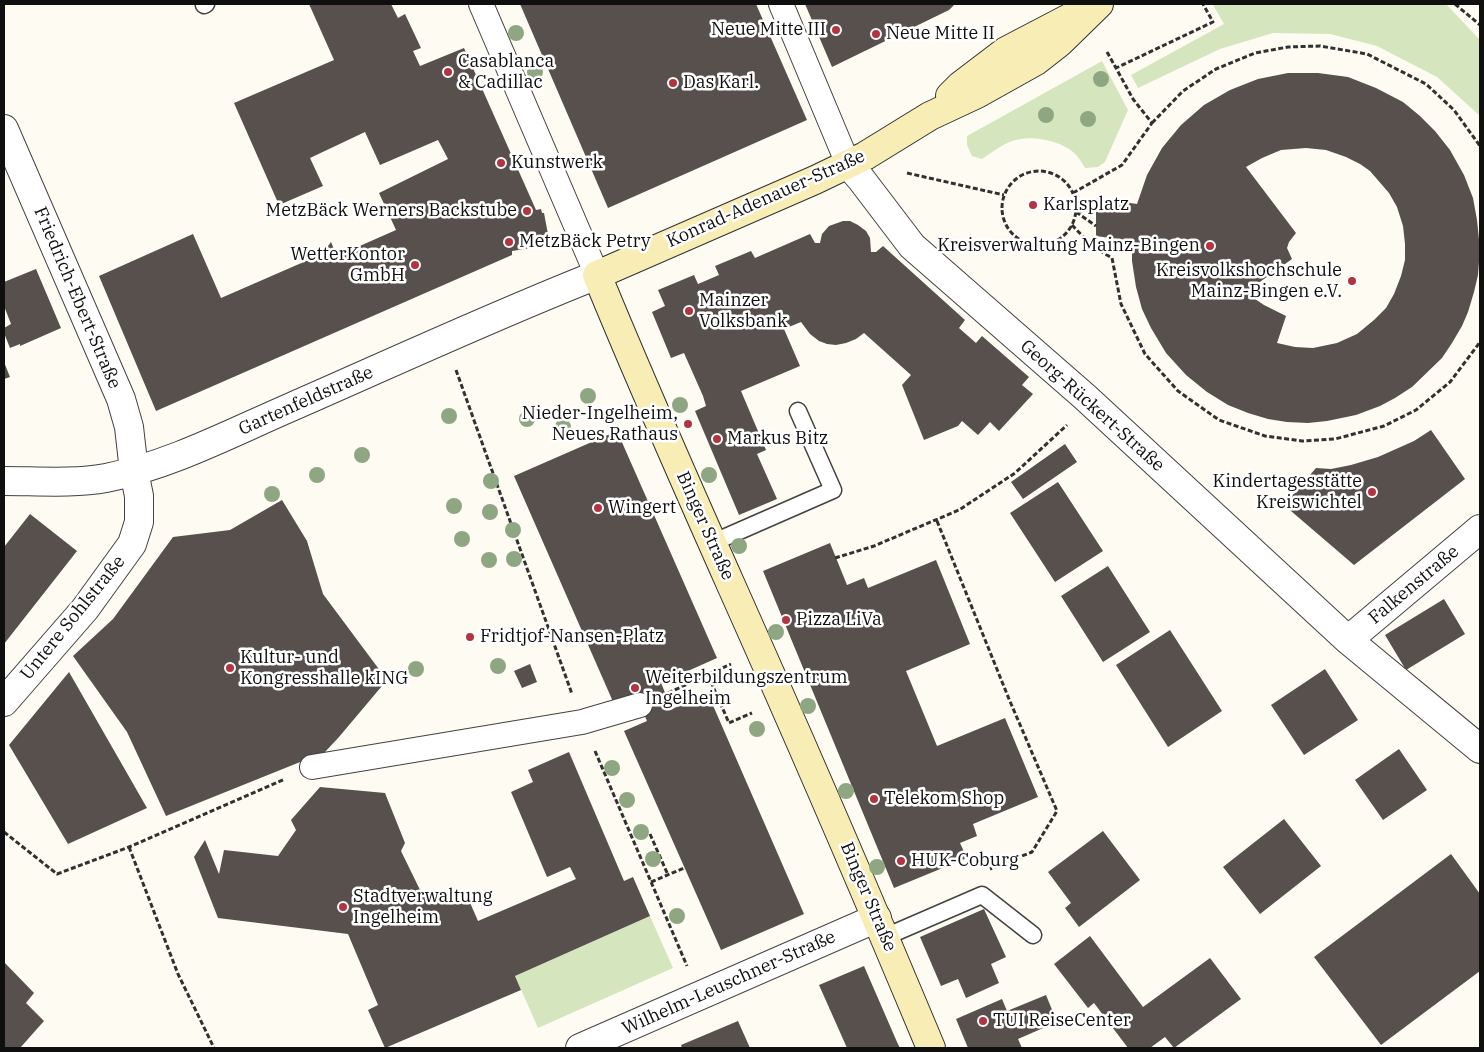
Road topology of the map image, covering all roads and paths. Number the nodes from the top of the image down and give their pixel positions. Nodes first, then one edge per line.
1 (481, 4) edge
2 (781, 4) edge
3 (1098, 4) edge
4 (1203, 4) edge
5 (1455, 4) edge
6 (1480, 26) edge
7 (1107, 52) dead end
8 (1116, 68) junction
9 (1152, 124) junction
10 (4, 129) edge
11 (1480, 146) edge
12 (848, 164) junction
13 (907, 173) dead end
14 (1073, 193) junction
15 (1004, 195) junction
16 (1096, 207) dead end
17 (1076, 212) junction
18 (1072, 225) junction
19 (1096, 226) dead end
20 (597, 274) junction
21 (1480, 342) edge
22 (453, 363) dead end
23 (1085, 397) junction
24 (798, 411) dead end
25 (134, 471) junction
26 (4, 481) edge
27 (937, 520) junction
28 (1480, 529) edge
29 (712, 543) junction
30 (835, 558) dead end
31 (1348, 640) junction
32 (665, 694) dead end
33 (782, 700) junction
34 (4, 702) edge
35 (640, 705) dead end
36 (582, 722) junction
37 (1480, 749) edge
38 (312, 767) joint
39 (4, 832) edge
40 (650, 834) dead end
41 (128, 846) junction
42 (684, 868) dead end
43 (986, 871) dead end
44 (668, 875) junction
45 (652, 882) junction
46 (881, 928) junction
47 (1033, 935) dead end
48 (700, 996) junction
49 (214, 1048) edge
50 (580, 1048) edge
51 (931, 1048) edge

1 - 20 street, Binger Straße
2 - 12 street, Georg-Rückert-Straße
3 - 12 main road, Konrad-Adenauer-Straße
4 - 8 path
5 - 6 path
7 - 8 path
8 - 9 path
9 - 11 path
9 - 14 path
10 - 25 street, Friedrich-Ebert-Straße
12 - 20 main road, Konrad-Adenauer-Straße
12 - 23 street, Georg-Rückert-Straße
13 - 15 path
14 - 15 path
14 - 17 path
15 - 18 path
16 - 17 path
17 - 18 path
17 - 19 path
18 - 21 path
20 - 25 street, Gartenfeldstraße
20 - 29 main road, Binger Straße
22 - 36 path
23 - 27 path
23 - 31 street, Georg-Rückert-Straße
24 - 29 lane
25 - 26 street, Gartenfeldstraße
25 - 34 street, Untere Sohlstraße
27 - 30 path
27 - 43 path
28 - 31 street, Falkenstraße
29 - 33 main road, Binger Straße
31 - 37 street, Georg-Rückert-Straße
32 - 33 path
33 - 46 main road, Binger Straße
35 - 36 street
36 - 38 street
36 - 45 path
38 - 41 path
39 - 41 path
40 - 44 path
41 - 49 path
42 - 44 path
44 - 45 path
45 - 48 path
46 - 47 lane
46 - 48 street, Wilhelm-Leuschner-Straße
46 - 51 main road, Binger Straße
48 - 50 street, Wilhelm-Leuschner-Straße

